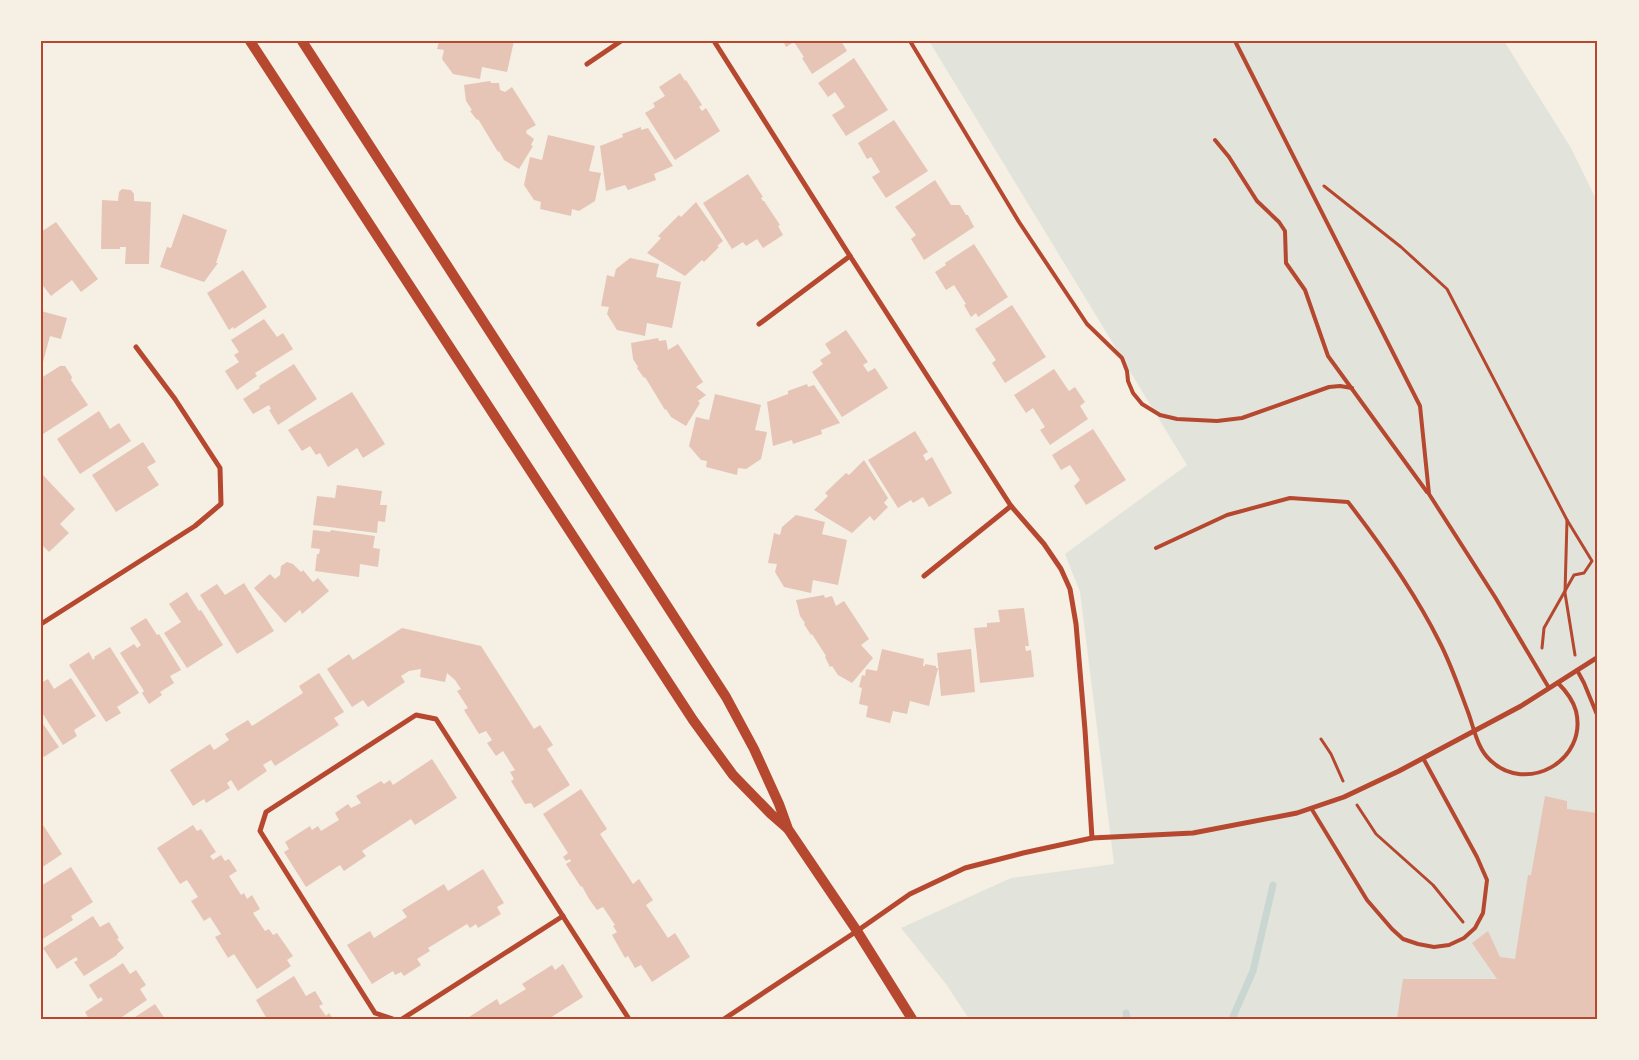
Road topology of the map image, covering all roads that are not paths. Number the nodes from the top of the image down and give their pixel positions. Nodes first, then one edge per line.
1 (250, 41) edge
2 (302, 41) edge
3 (621, 41) edge
4 (714, 41) edge
5 (910, 41) edge
6 (1235, 41) edge
7 (587, 64) dead end
8 (1215, 140) dead end
9 (850, 256) junction
10 (759, 324) dead end
11 (136, 347) dead end
12 (1352, 388) junction
13 (1428, 494) junction
14 (1011, 506) junction
15 (1156, 548) dead end
16 (924, 576) dead end
17 (41, 624) edge
18 (1598, 658) edge
19 (1577, 670) junction
20 (1558, 683) junction
21 (1549, 688) junction
22 (1598, 717) edge
23 (1474, 730) junction
24 (1423, 758) junction
25 (1312, 808) junction
26 (788, 829) junction
27 (1092, 838) junction
28 (563, 916) junction
29 (857, 932) junction
30 (392, 1019) edge
31 (402, 1019) edge
32 (629, 1019) edge
33 (724, 1019) edge
34 (912, 1019) edge

1 - 26 main road
2 - 26 main road
3 - 7 street
4 - 9 street
5 - 12 lane
6 - 13 lane
8 - 12 lane
9 - 10 street
9 - 14 street
11 - 17 street
12 - 13 lane
13 - 21 lane
14 - 16 street
14 - 27 street
15 - 23 lane
18 - 19 street
19 - 20 street
19 - 22 lane
20 - 21 street
20 - 23 lane
21 - 23 street
23 - 24 street
24 - 25 street
24 - 25 lane
25 - 27 street
26 - 29 main road
27 - 29 street
28 - 30 street
28 - 31 street
28 - 32 street
29 - 33 street
29 - 34 main road

